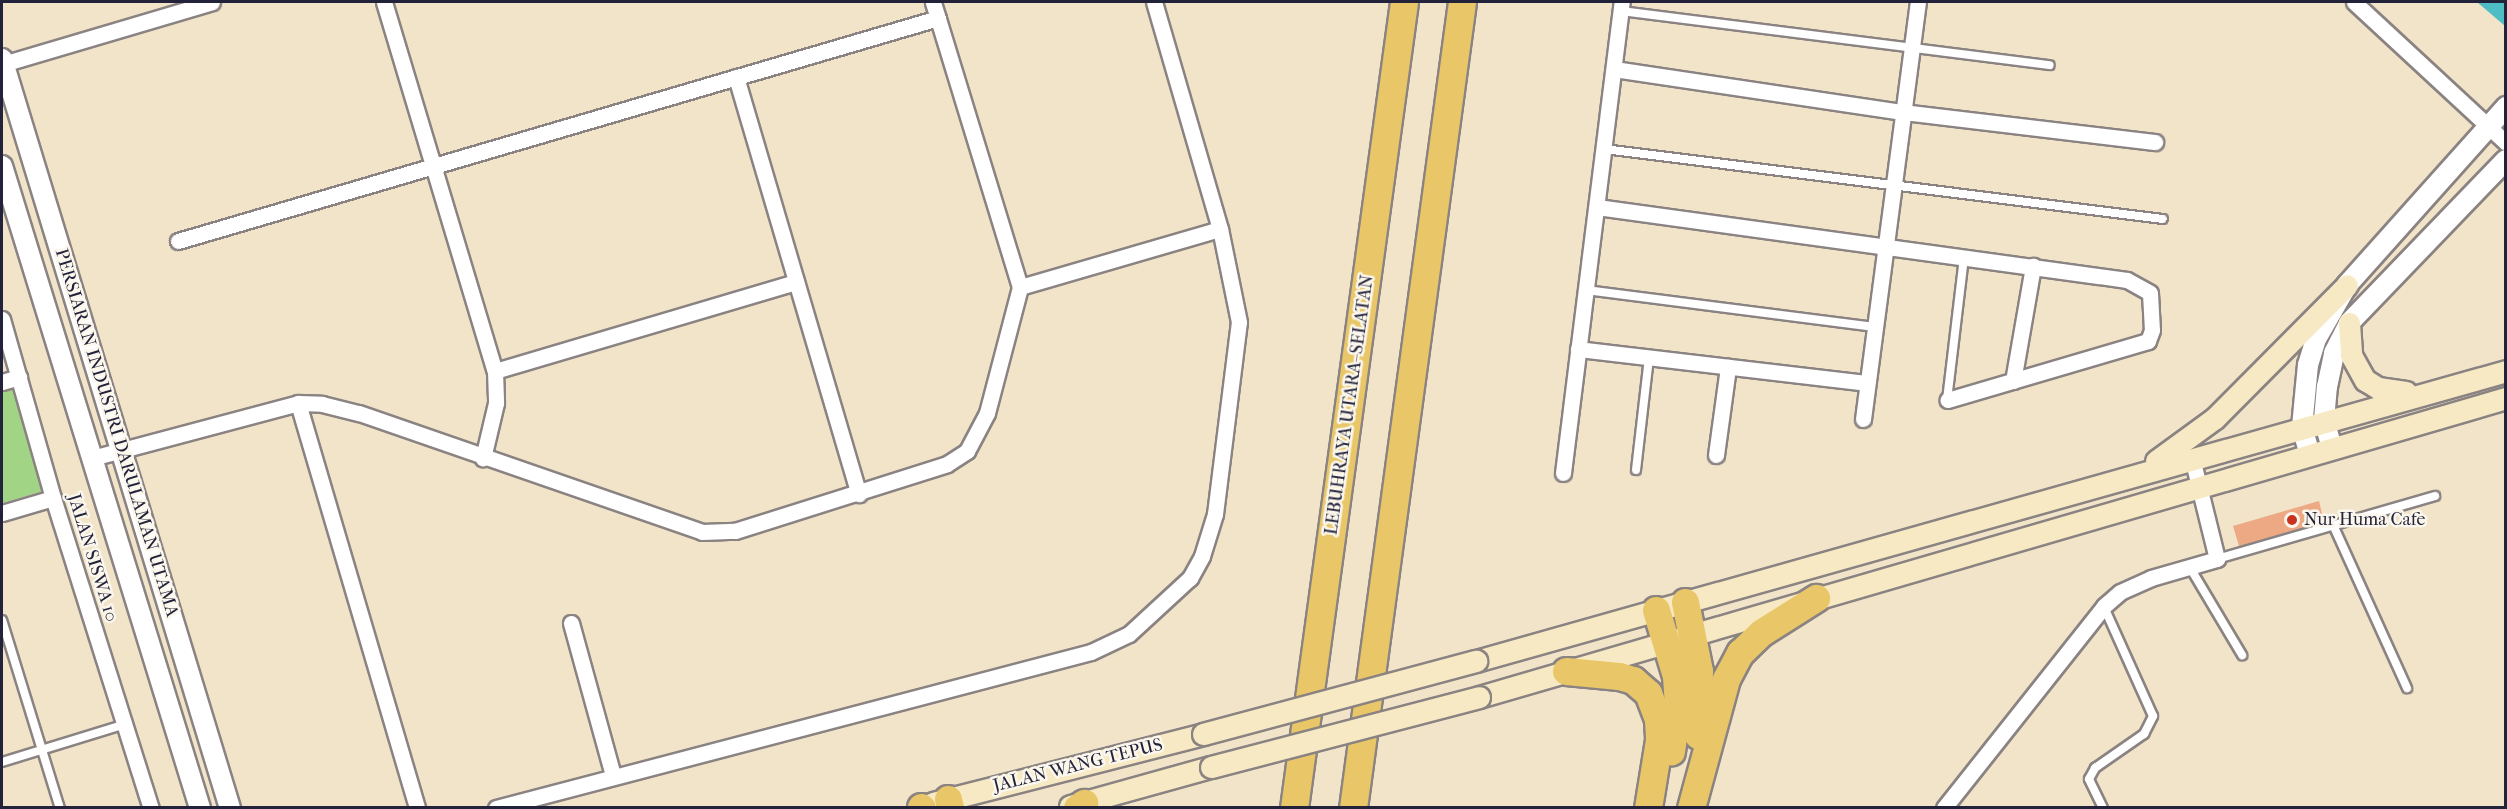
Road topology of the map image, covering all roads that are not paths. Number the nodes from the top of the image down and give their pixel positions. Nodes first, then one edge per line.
1 (212, 2) edge
2 (384, 2) edge
3 (933, 2) edge
4 (1154, 2) edge
5 (1404, 2) edge
6 (1462, 2) edge
7 (1917, 2) edge
8 (2355, 2) edge
9 (1622, 6) edge
10 (938, 18) junction
11 (1912, 47) junction
12 (2, 62) edge
13 (2050, 65) dead end
14 (1614, 69) junction
15 (736, 77) junction
16 (2505, 107) edge
17 (1903, 112) junction
18 (2488, 127) junction
19 (2155, 142) dead end
20 (2505, 143) edge
21 (1604, 149) junction
22 (2505, 160) edge
23 (2, 166) edge
24 (433, 166) junction
25 (1893, 187) junction
26 (1597, 207) junction
27 (2163, 219) dead end
28 (1220, 229) junction
29 (178, 241) dead end
30 (1885, 247) junction
31 (1964, 257) junction
32 (2033, 266) junction
33 (796, 282) junction
34 (2347, 285) junction
35 (1020, 287) junction
36 (1586, 290) junction
37 (2, 319) edge
38 (2349, 323) junction
39 (1875, 327) junction
40 (1578, 349) junction
41 (1649, 357) junction
42 (1728, 367) junction
43 (495, 370) junction
44 (2505, 371) edge
45 (19, 377) junction
46 (2013, 381) junction
47 (2, 382) edge
48 (1867, 383) junction
49 (2424, 391) junction
50 (2505, 399) edge
51 (1947, 400) joint
52 (298, 404) junction
53 (1863, 419) dead end
54 (2324, 420) junction
55 (2302, 427) junction
56 (2332, 448) junction
57 (121, 451) junction
58 (1716, 455) dead end
59 (2310, 455) junction
60 (92, 458) junction
61 (483, 458) junction
62 (2192, 458) junction
63 (1636, 470) dead end
64 (1563, 473) dead end
65 (2135, 474) junction
66 (2199, 487) junction
67 (859, 494) junction
68 (2435, 496) dead end
69 (53, 498) junction
70 (2, 513) edge
71 (2334, 527) junction
72 (2217, 559) junction
73 (2189, 566) junction
74 (1816, 598) junction
75 (1685, 602) junction
76 (2104, 606) junction
77 (1656, 610) junction
78 (2, 620) edge
79 (572, 623) dead end
80 (1693, 634) junction
81 (1667, 642) junction
82 (2242, 656) dead end
83 (1566, 671) junction
84 (2407, 688) dead end
85 (122, 725) junction
86 (42, 750) junction
87 (2, 762) edge
88 (613, 776) junction
89 (949, 803) edge
90 (1076, 806) edge
91 (60, 807) edge
92 (151, 807) edge
93 (200, 807) edge
94 (230, 807) edge
95 (417, 807) edge
96 (496, 807) edge
97 (920, 807) edge
98 (1294, 807) edge
99 (1353, 807) edge
100 (1648, 807) edge
101 (1657, 807) edge
102 (1685, 807) edge
103 (1691, 807) edge
104 (1944, 807) edge
105 (2103, 807) edge

1 - 12 street
2 - 24 street
3 - 10 street
4 - 28 street
5 - 98 highway, LEBUHRAYA UTARA–SELATAN
6 - 99 highway
7 - 11 street
8 - 18 street
9 - 11 lane
9 - 14 street
10 - 15 street
10 - 35 street
11 - 13 lane
11 - 17 street
12 - 57 street, PERSIARAN INDUSTRI DARULAMAN UTAMA
14 - 17 street
14 - 21 street
15 - 24 street
15 - 33 street
16 - 18 street
17 - 19 street
17 - 25 street
18 - 20 street
18 - 34 street
21 - 25 lane
21 - 26 street
22 - 38 street
23 - 60 street, PERSIARAN INDUSTRI DARULAMAN UTAMA
24 - 29 street
24 - 43 street
25 - 27 lane
25 - 30 street
26 - 30 street
26 - 36 street
28 - 35 street
28 - 88 street
30 - 31 street
30 - 39 street
31 - 32 street
31 - 51 lane
32 - 46 street
32 - 46 street
33 - 43 street
33 - 67 street
34 - 55 street
34 - 65 main road
35 - 67 street
36 - 39 lane
36 - 40 street
37 - 45 street, JALAN SISWA 10
38 - 49 main road
38 - 54 street
39 - 48 street
40 - 41 street
40 - 64 street
41 - 42 street
41 - 63 lane
42 - 48 street
42 - 58 street
43 - 61 street
44 - 49 main road
45 - 47 street
45 - 69 street, JALAN SISWA 10
46 - 51 street
48 - 53 street
49 - 54 main road, JALAN WANG TEPUS
50 - 56 main road, JALAN WANG TEPUS
52 - 57 street
52 - 61 street
52 - 95 street
54 - 55 main road, JALAN WANG TEPUS
54 - 56 street
55 - 59 street
55 - 62 main road, JALAN WANG TEPUS
56 - 59 main road, JALAN WANG TEPUS
57 - 60 street
57 - 94 street, PERSIARAN INDUSTRI DARULAMAN UTAMA
59 - 66 main road, JALAN WANG TEPUS
60 - 93 street, PERSIARAN INDUSTRI DARULAMAN UTAMA
61 - 67 street
62 - 65 main road, JALAN WANG TEPUS
62 - 66 street
65 - 75 main road, JALAN WANG TEPUS
66 - 72 street
66 - 74 main road, JALAN WANG TEPUS
68 - 71 lane
69 - 70 street
69 - 85 street, JALAN SISWA 10
71 - 72 lane
71 - 84 lane
72 - 73 street
73 - 76 street
73 - 82 lane
74 - 80 main road, JALAN WANG TEPUS
74 - 103 highway
75 - 77 main road, JALAN WANG TEPUS
75 - 80 highway
76 - 104 street
76 - 105 lane
77 - 81 highway
77 - 89 main road, JALAN WANG TEPUS, bridge
78 - 86 lane
79 - 88 street
80 - 81 main road, JALAN WANG TEPUS
80 - 102 highway
81 - 83 main road, JALAN WANG TEPUS
81 - 101 highway
83 - 90 main road, JALAN WANG TEPUS, bridge
83 - 100 highway
85 - 86 lane
85 - 92 street, JALAN SISWA 10
86 - 87 lane
86 - 91 lane
88 - 96 street
89 - 97 main road, JALAN WANG TEPUS

